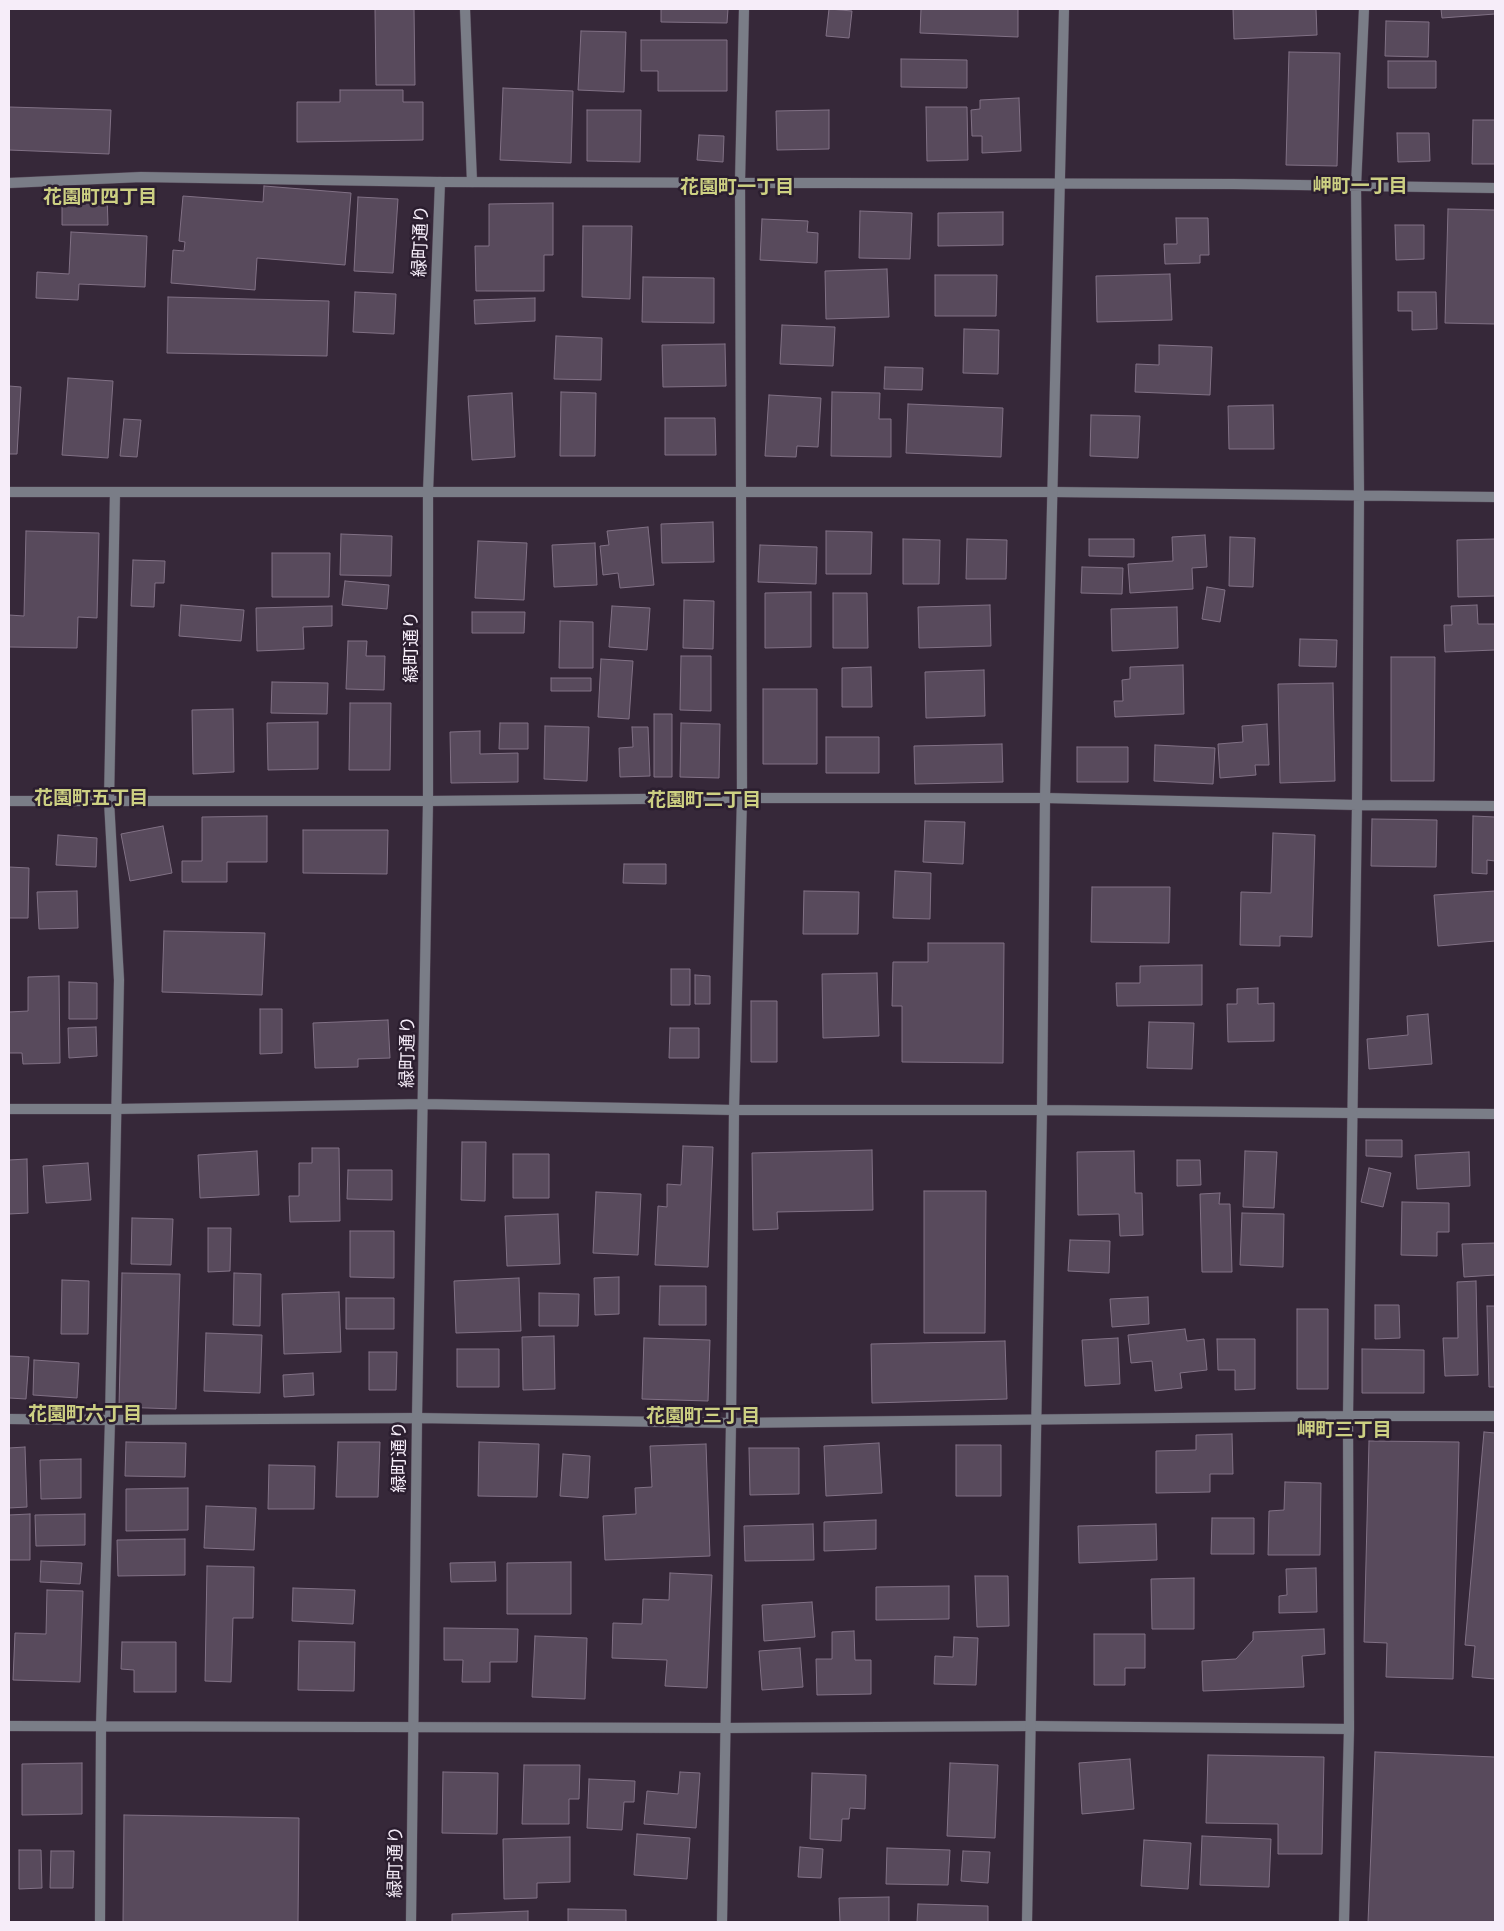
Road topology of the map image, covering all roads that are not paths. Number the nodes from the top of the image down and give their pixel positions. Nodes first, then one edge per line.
1 (465, 9) edge
2 (744, 9) edge
3 (1064, 9) edge
4 (1364, 9) edge
5 (440, 182) junction
6 (472, 182) junction
7 (740, 182) junction
8 (9, 183) edge
9 (1061, 183) junction
10 (1356, 186) junction
11 (1495, 188) edge
12 (742, 491) junction
13 (9, 492) edge
14 (115, 492) junction
15 (428, 492) junction
16 (1054, 492) junction
17 (1359, 494) junction
18 (1495, 497) edge
19 (742, 798) junction
20 (1045, 798) junction
21 (110, 801) junction
22 (428, 801) junction
23 (9, 802) edge
24 (1357, 805) junction
25 (1495, 806) edge
26 (424, 1104) junction
27 (9, 1109) edge
28 (116, 1110) junction
29 (734, 1110) junction
30 (1042, 1110) junction
31 (1352, 1113) junction
32 (1495, 1114) edge
33 (1348, 1416) junction
34 (1495, 1416) edge
35 (417, 1418) junction
36 (9, 1419) edge
37 (1036, 1419) junction
38 (110, 1420) junction
39 (731, 1423) junction
40 (9, 1726) edge
41 (101, 1726) junction
42 (1031, 1726) junction
43 (414, 1728) junction
44 (724, 1728) junction
45 (1349, 1729) junction
46 (100, 1922) edge
47 (411, 1922) edge
48 (722, 1922) edge
49 (1027, 1922) edge
50 (1344, 1922) edge

1 - 6 street
2 - 7 street
3 - 9 street
4 - 10 street
5 - 6 street
5 - 8 street
5 - 15 street, 緑町通り
6 - 7 street
7 - 9 street
7 - 12 street
9 - 10 street
9 - 16 street
10 - 11 street
10 - 17 street
12 - 15 street
12 - 16 street
12 - 19 street
13 - 14 street
14 - 15 street
14 - 21 street
15 - 22 street, 緑町通り
16 - 17 street
16 - 20 street
17 - 18 street
17 - 24 street
19 - 20 street
19 - 22 street
19 - 29 street
20 - 24 street
20 - 30 street
21 - 22 street
21 - 23 street
21 - 28 street
22 - 26 street, 緑町通り
24 - 25 street
24 - 31 street
26 - 28 street
26 - 29 street
26 - 35 street, 緑町通り
27 - 28 street
28 - 38 street
29 - 30 street
29 - 39 street
30 - 31 street
30 - 37 street
31 - 32 street
31 - 33 street
33 - 34 street
33 - 37 street
33 - 45 street
35 - 38 street
35 - 39 street
35 - 43 street, 緑町通り
36 - 38 street
37 - 39 street
37 - 42 street
38 - 41 street
39 - 44 street
40 - 41 street
41 - 43 street
41 - 46 street
42 - 44 street
42 - 45 street
42 - 49 street
43 - 44 street
43 - 47 street, 緑町通り
44 - 48 street
45 - 50 street

